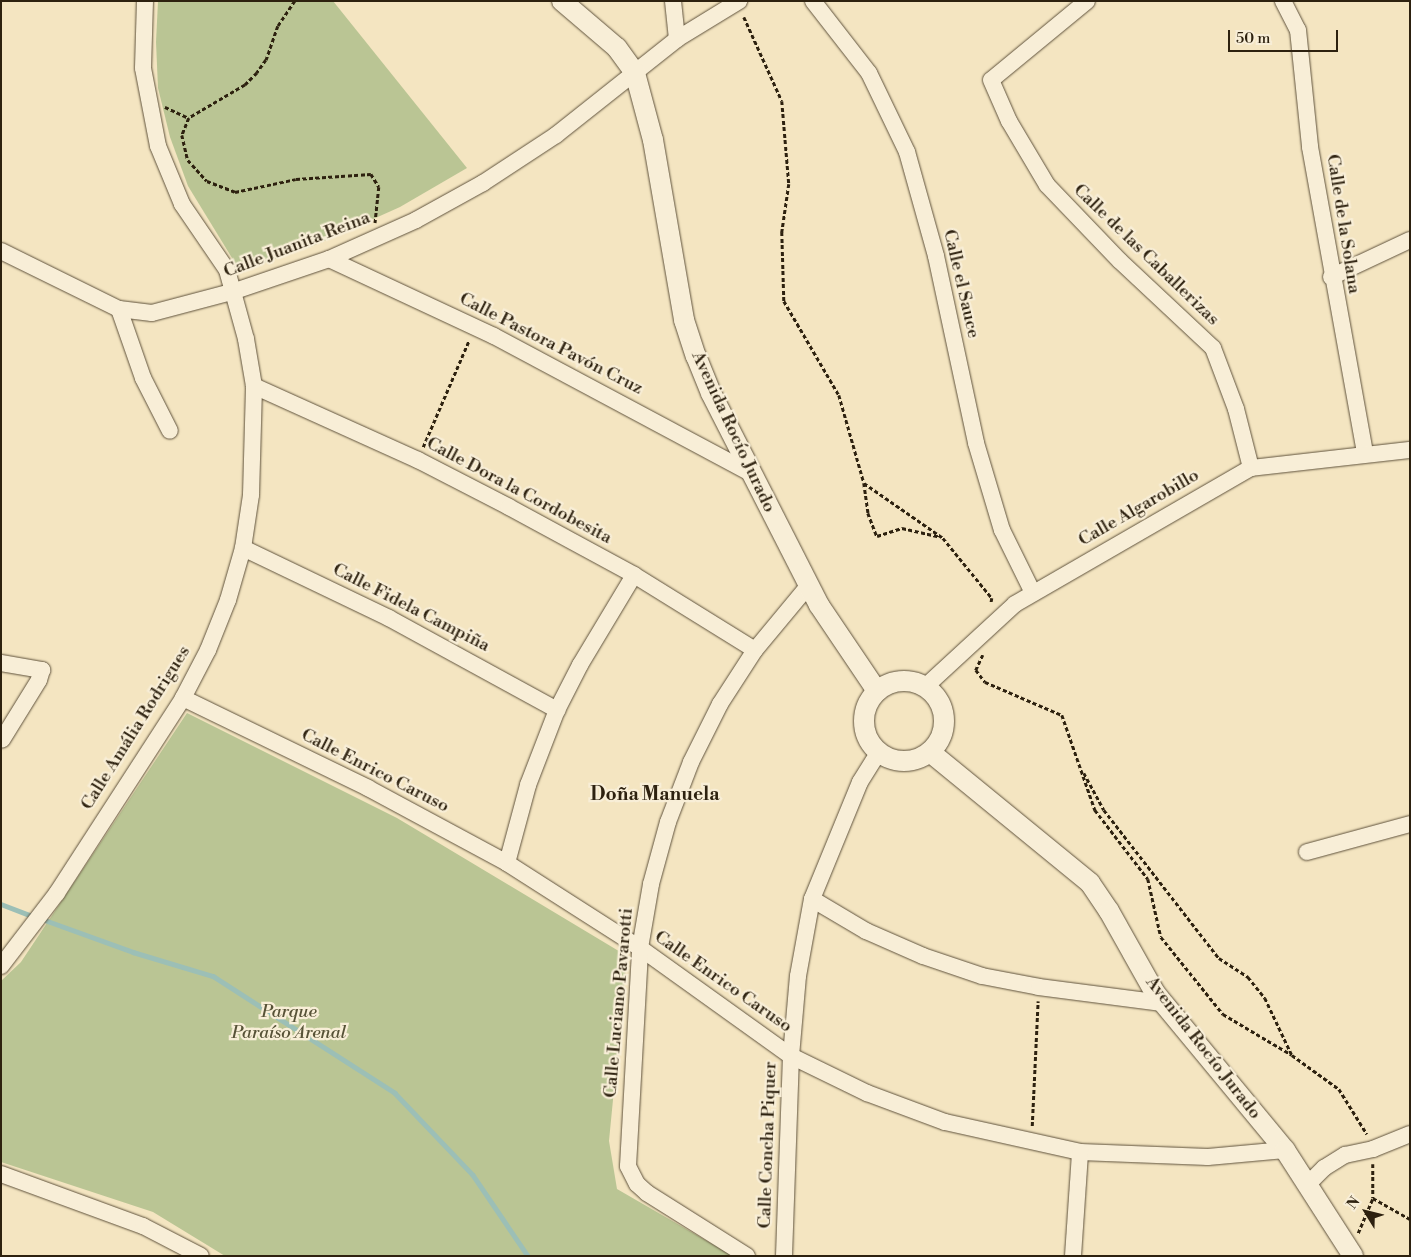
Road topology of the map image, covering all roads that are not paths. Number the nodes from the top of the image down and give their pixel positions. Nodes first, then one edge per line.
1 (145, 1) edge
2 (562, 1) edge
3 (673, 1) edge
4 (814, 1) edge
5 (1087, 1) edge
6 (1283, 1) edge
7 (741, 8) edge
8 (677, 39) junction
9 (635, 73) junction
10 (1410, 240) edge
11 (1, 252) edge
12 (328, 259) junction
13 (1331, 278) junction
14 (235, 291) junction
15 (120, 309) junction
16 (254, 386) junction
17 (170, 431) dead end
18 (1410, 450) edge
19 (1365, 454) junction
20 (1251, 468) junction
21 (751, 473) junction
22 (243, 548) junction
23 (634, 575) junction
24 (808, 585) junction
25 (1033, 593) junction
26 (755, 650) junction
27 (1, 663) edge
28 (925, 687) junction
29 (877, 691) junction
30 (183, 698) junction
31 (557, 710) junction
32 (2, 740) edge
33 (930, 752) junction
34 (878, 753) junction
35 (1410, 824) edge
36 (1307, 852) dead end
37 (507, 863) junction
38 (812, 899) junction
39 (640, 948) junction
40 (1, 966) edge
41 (1162, 1003) junction
42 (792, 1056) junction
43 (1410, 1134) edge
44 (1285, 1150) junction
45 (1080, 1152) junction
46 (1, 1174) edge
47 (1308, 1184) junction
48 (1353, 1255) edge
49 (201, 1256) edge
50 (747, 1256) edge
51 (784, 1256) edge
52 (1073, 1256) edge

1 - 14 street, Calle Amália Rodrigues
2 - 9 street, Avenida Rocío Jurado
3 - 8 street
4 - 25 street, Calle el Sauce
5 - 20 street, Calle de las Caballerizas
6 - 13 street, Calle de la Solana
7 - 8 street, Calle Juanita Reina
8 - 9 street, Calle Juanita Reina
9 - 12 street, Calle Juanita Reina
9 - 21 street, Avenida Rocío Jurado
10 - 13 street
11 - 15 street, Calle Juanita Reina
12 - 14 street, Calle Juanita Reina
12 - 21 street, Calle Pastora Pavón Cruz
13 - 19 street, Calle de la Solana
14 - 15 street, Calle Juanita Reina
14 - 16 street, Calle Amália Rodrigues
15 - 17 street
16 - 22 street, Calle Amália Rodrigues
16 - 23 street, Calle Dora la Cordobesita
18 - 19 street, Calle Algarobillo
19 - 20 street, Calle Algarobillo
20 - 25 street, Calle Algarobillo
21 - 24 street, Avenida Rocío Jurado
22 - 30 street, Calle Amália Rodrigues
22 - 31 street, Calle Fidela Campiña
23 - 26 street, Calle Dora la Cordobesita
23 - 31 street
24 - 26 street, Calle Luciano Pavarotti
24 - 29 street, Avenida Rocío Jurado
25 - 28 street, Calle Algarobillo
26 - 39 street, Calle Luciano Pavarotti
27 - 32 street
28 - 29 street
28 - 33 street
29 - 34 street
30 - 37 street, Calle Enrico Caruso
30 - 40 street, Calle Amália Rodrigues
31 - 37 street
33 - 34 street
33 - 41 street, Avenida Rocío Jurado
34 - 38 street, Calle Concha Piquer
35 - 36 street
37 - 39 street, Calle Enrico Caruso
38 - 41 street
38 - 42 street, Calle Concha Piquer
39 - 42 street, Calle Enrico Caruso
39 - 50 street, Calle Luciano Pavarotti
41 - 44 street, Avenida Rocío Jurado
42 - 45 street, Calle Enrico Caruso
42 - 51 street, Calle Concha Piquer
43 - 47 street
44 - 45 street, Calle Enrico Caruso
44 - 47 street, Avenida Rocío Jurado
45 - 52 street
46 - 49 street
47 - 48 street, Avenida Rocío Jurado

